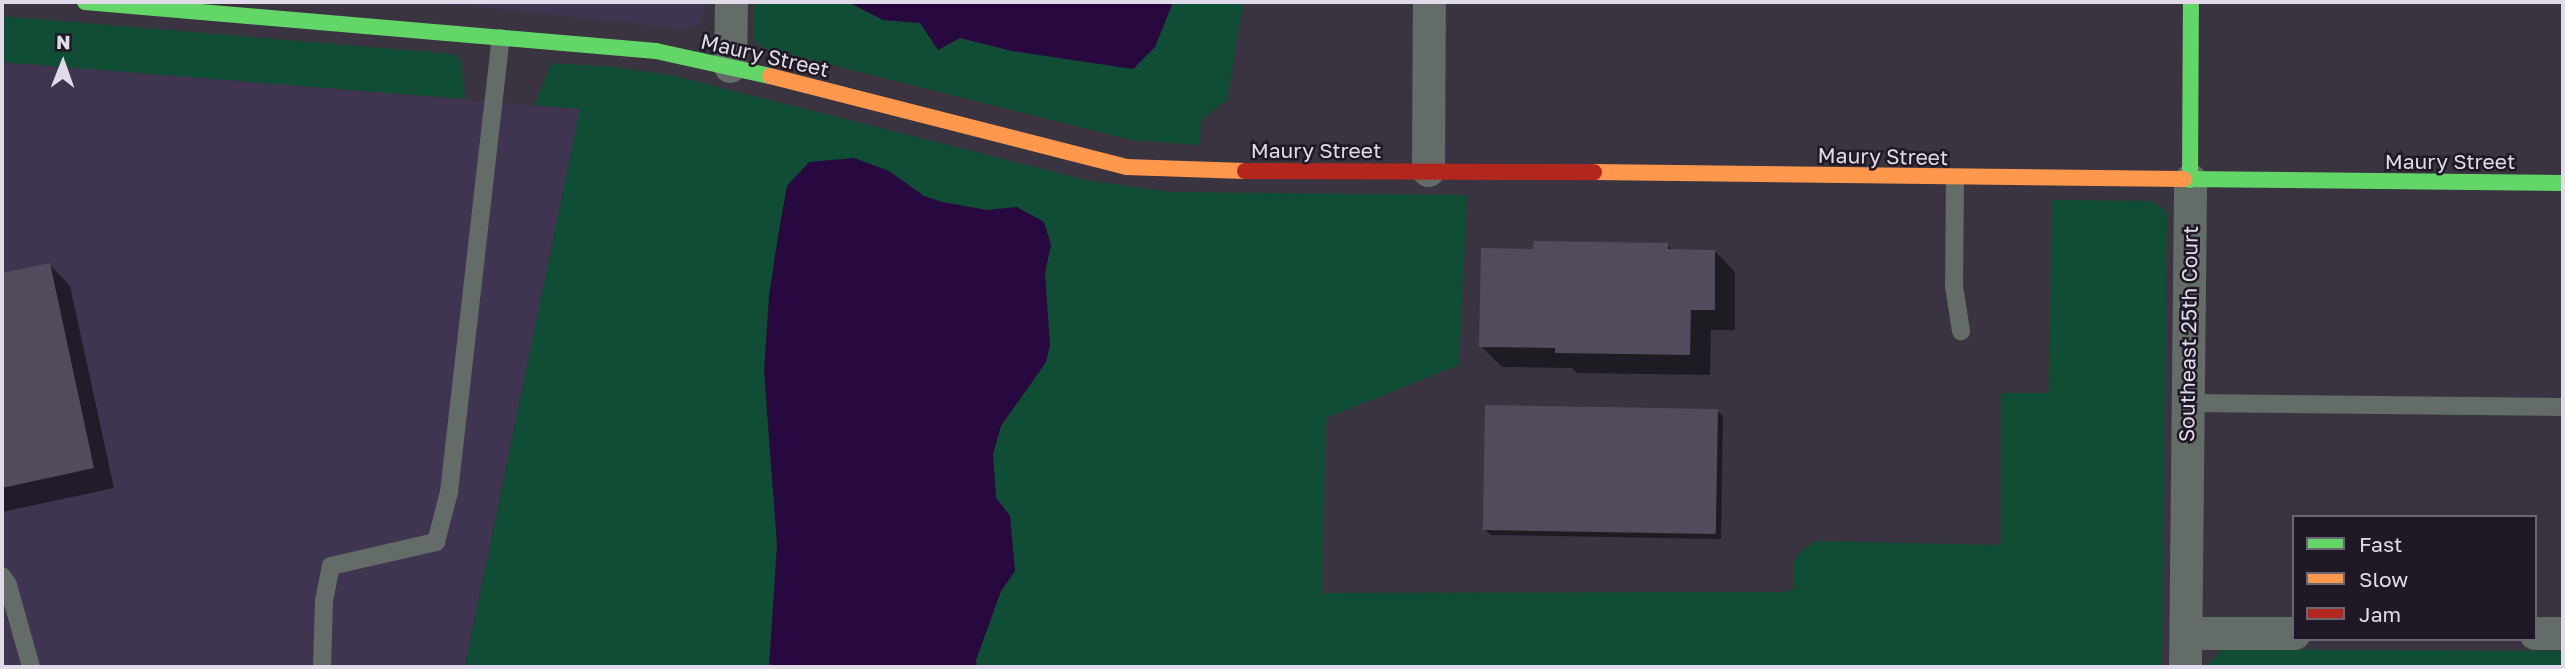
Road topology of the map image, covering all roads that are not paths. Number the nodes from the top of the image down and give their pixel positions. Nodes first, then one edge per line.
1 (85, 2) edge
2 (731, 2) edge
3 (1429, 2) edge
4 (2191, 2) edge
5 (285, 11) edge
6 (501, 38) junction
7 (730, 66) junction
8 (1428, 170) junction
9 (1955, 178) junction
10 (2190, 180) junction
11 (2563, 183) edge
12 (1961, 331) dead end
13 (2188, 402) junction
14 (2563, 407) edge
15 (2, 576) edge
16 (2563, 632) edge
17 (2186, 633) junction
18 (2292, 633) edge
19 (2537, 633) edge
20 (31, 667) edge
21 (322, 667) edge
22 (2185, 667) edge

1 - 5 main road, Maury Street
2 - 7 street
3 - 8 street
4 - 10 main road, Southeast 25th Court
5 - 6 main road, Maury Street
6 - 7 main road, Maury Street
6 - 21 lane
7 - 8 main road, Maury Street
8 - 9 main road, Maury Street
9 - 10 main road, Maury Street
9 - 12 lane
10 - 11 main road, Maury Street
10 - 13 street, Southeast 25th Court
13 - 14 lane
13 - 17 street, Southeast 25th Court
15 - 20 lane
16 - 19 street
17 - 18 street
17 - 22 street, Southeast 25th Court

